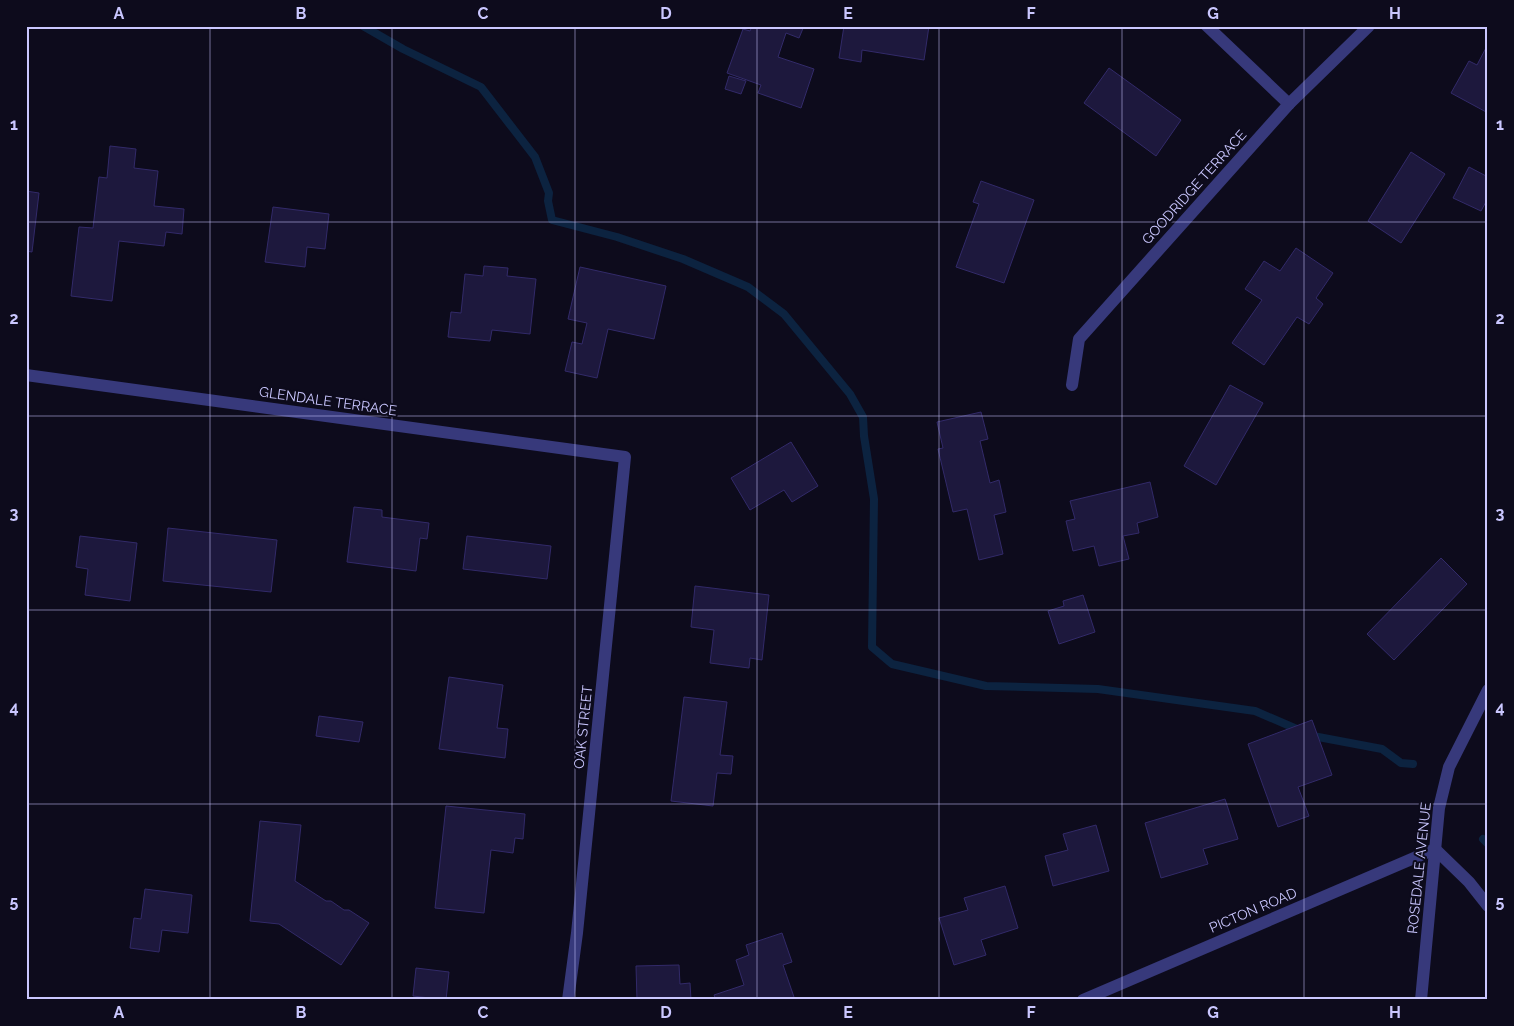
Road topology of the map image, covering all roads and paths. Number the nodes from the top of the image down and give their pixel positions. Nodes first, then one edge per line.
1 (1207, 26) edge
2 (1369, 26) edge
3 (1289, 104) junction
4 (26, 375) edge
5 (1072, 385) dead end
6 (625, 457) joint
7 (1488, 690) edge
8 (1435, 849) junction
9 (1488, 906) edge
10 (568, 1000) edge
11 (1083, 1000) edge
12 (1421, 1000) edge

1 - 3 street
2 - 3 street, GOODRIDGE TERRACE
3 - 5 street, GOODRIDGE TERRACE
4 - 6 street, GLENDALE TERRACE
6 - 10 street, OAK STREET
7 - 8 street, ROSEDALE AVENUE
8 - 9 street
8 - 11 street, PICTON ROAD
8 - 12 street, ROSEDALE AVENUE

